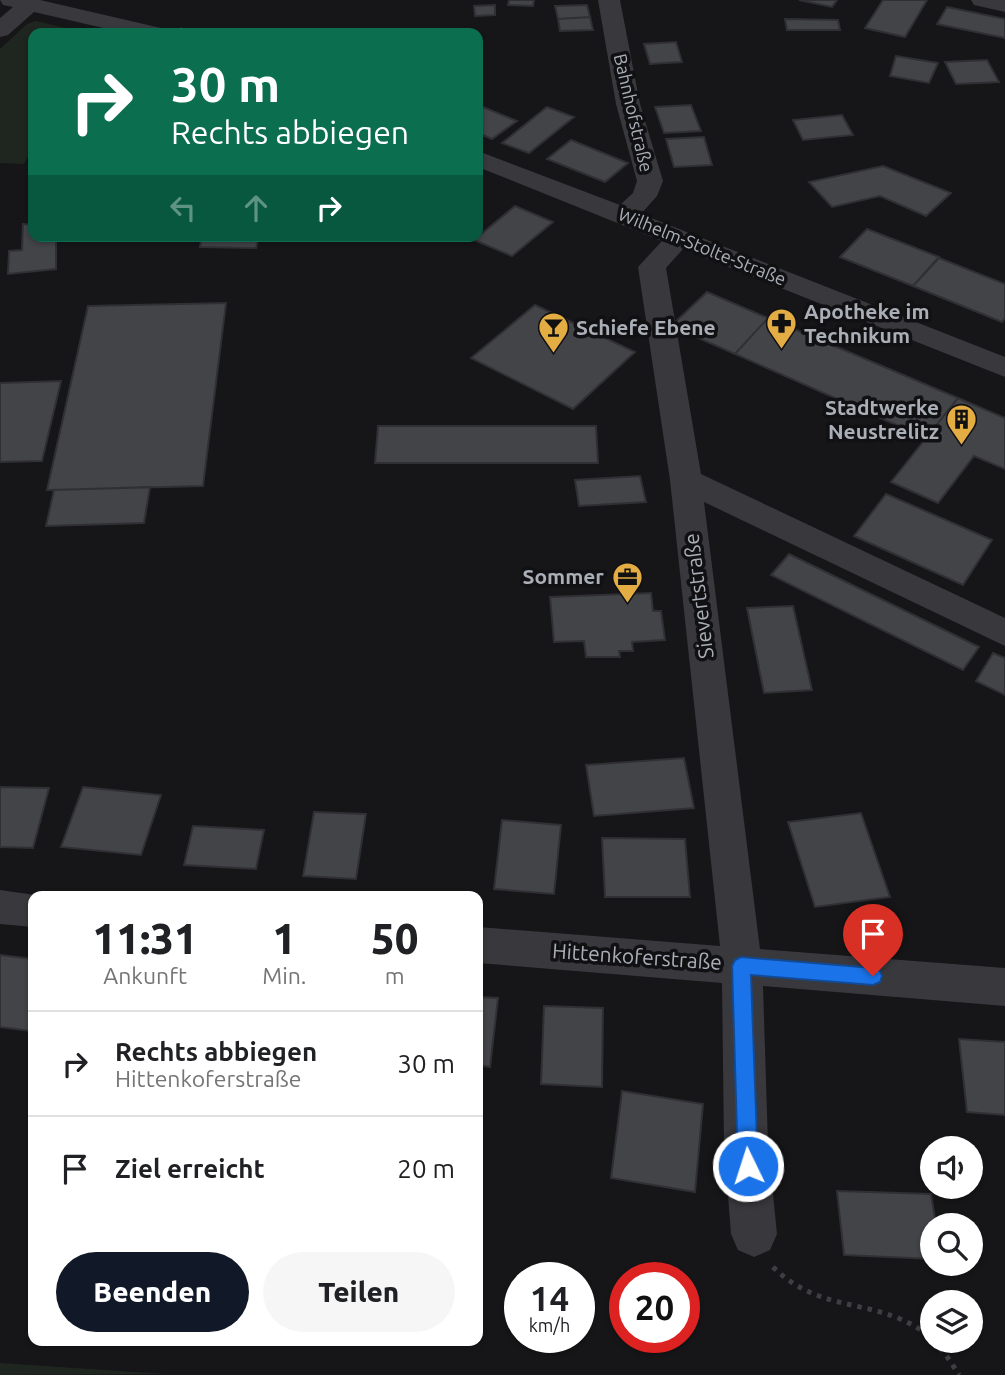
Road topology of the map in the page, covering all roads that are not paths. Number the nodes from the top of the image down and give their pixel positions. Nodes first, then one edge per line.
1 (609, 0) edge
2 (982, 0) edge
3 (20, 2) edge
4 (1005, 5) edge
5 (132, 28) edge
6 (0, 30) edge
7 (483, 160) edge
8 (624, 215) junction
9 (679, 238) junction
10 (1005, 368) edge
11 (686, 480) junction
12 (1005, 633) edge
13 (0, 907) edge
14 (28, 910) edge
15 (483, 945) edge
16 (741, 966) junction
17 (1005, 987) edge
18 (754, 1234) road end

1 - 8 street, Bahnhofstraße
2 - 4 street
3 - 5 street
3 - 6 street
7 - 8 street, Wilhelm-Stolte-Straße
8 - 9 street, Wilhelm-Stolte-Straße
9 - 10 street, Wilhelm-Stolte-Straße
9 - 11 street, Sievertstraße
11 - 12 street
11 - 16 street, Sievertstraße
13 - 14 street
15 - 16 street, Hittenkoferstraße
16 - 17 street, Hittenkoferstraße
16 - 18 street, Sievertstraße

